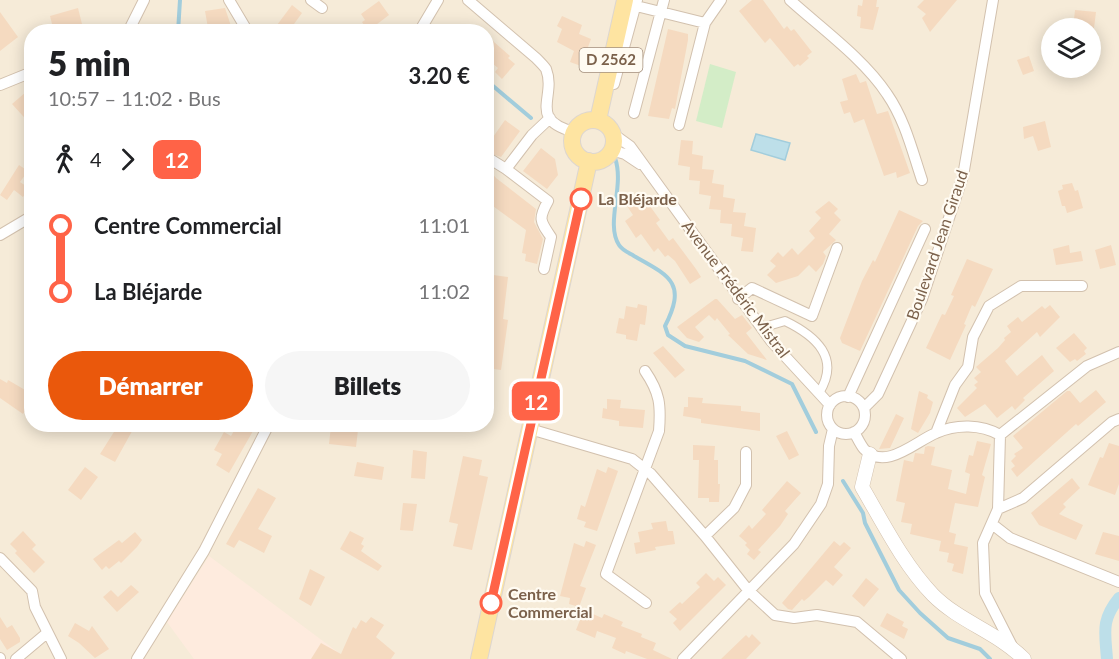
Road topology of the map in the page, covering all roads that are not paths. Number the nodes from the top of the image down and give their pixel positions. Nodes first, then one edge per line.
1 (144, 0) edge
2 (229, 0) edge
3 (311, 0) edge
4 (438, 0) edge
5 (468, 0) edge
6 (664, 0) edge
7 (712, 0) edge
8 (722, 0) edge
9 (790, 0) edge
10 (993, 0) edge
11 (631, 2) edge
12 (322, 8) dead end
13 (661, 11) junction
14 (705, 23) junction
15 (132, 24) edge
16 (243, 24) edge
17 (424, 24) edge
18 (24, 75) edge
19 (0, 85) edge
20 (634, 113) dead end
21 (550, 118) junction
22 (604, 125) junction
23 (679, 125) dead end
24 (574, 132) junction
25 (611, 150) junction
26 (589, 161) junction
27 (494, 162) edge
28 (506, 169) junction
29 (647, 169) junction
30 (922, 180) dead end
31 (24, 221) edge
32 (925, 229) dead end
33 (0, 235) edge
34 (837, 248) dead end
35 (544, 269) dead end
36 (1082, 286) dead end
37 (738, 299) junction
38 (761, 328) junction
39 (1119, 352) edge
40 (645, 371) dead end
41 (819, 393) junction
42 (848, 397) junction
43 (830, 405) junction
44 (864, 408) junction
45 (1119, 419) edge
46 (530, 429) junction
47 (833, 429) junction
48 (265, 432) edge
49 (854, 432) junction
50 (936, 433) junction
51 (1000, 435) junction
52 (746, 452) dead end
53 (870, 454) junction
54 (645, 470) junction
55 (998, 509) junction
56 (992, 524) junction
57 (705, 536) junction
58 (0, 558) edge
59 (1119, 582) edge
60 (748, 590) junction
61 (646, 603) dead end
62 (47, 633) junction
63 (1013, 649) junction
64 (16, 659) edge
65 (61, 659) edge
66 (137, 659) edge
67 (478, 659) edge
68 (683, 659) edge
69 (902, 659) edge
70 (1024, 659) edge

1 - 15 street
2 - 16 street
3 - 12 street
4 - 17 street
5 - 21 street
6 - 13 street
7 - 14 street
8 - 14 street
9 - 30 street
10 - 44 street, Boulevard Jean Giraud
11 - 13 street
11 - 22 main road, D 2562
13 - 14 street
13 - 20 street
14 - 23 street
18 - 19 street
21 - 24 street
21 - 28 street
22 - 24 main road
22 - 25 main road
22 - 29 street, Avenue Frédéric Mistral
24 - 26 main road
25 - 26 main road
25 - 29 street, Avenue Frédéric Mistral
26 - 46 main road
27 - 28 street
28 - 35 street
29 - 37 street, Avenue Frédéric Mistral
31 - 33 street
32 - 42 street
34 - 37 street
36 - 50 street
37 - 38 street, Avenue Frédéric Mistral
38 - 41 street, Avenue Frédéric Mistral
38 - 41 street
39 - 51 street
40 - 54 street
41 - 43 street, Avenue Frédéric Mistral
42 - 43 street
42 - 44 street
43 - 47 street
44 - 49 street
45 - 55 street
46 - 54 street
46 - 67 main road
47 - 49 street
47 - 60 street
48 - 66 street
49 - 53 street
50 - 51 street
50 - 53 street
51 - 55 street
52 - 57 street
53 - 63 street
54 - 57 street
54 - 61 street
55 - 56 street
56 - 59 street
56 - 63 street
57 - 60 street
58 - 62 street
60 - 68 street
60 - 69 street
62 - 64 street
62 - 65 street
63 - 70 street

